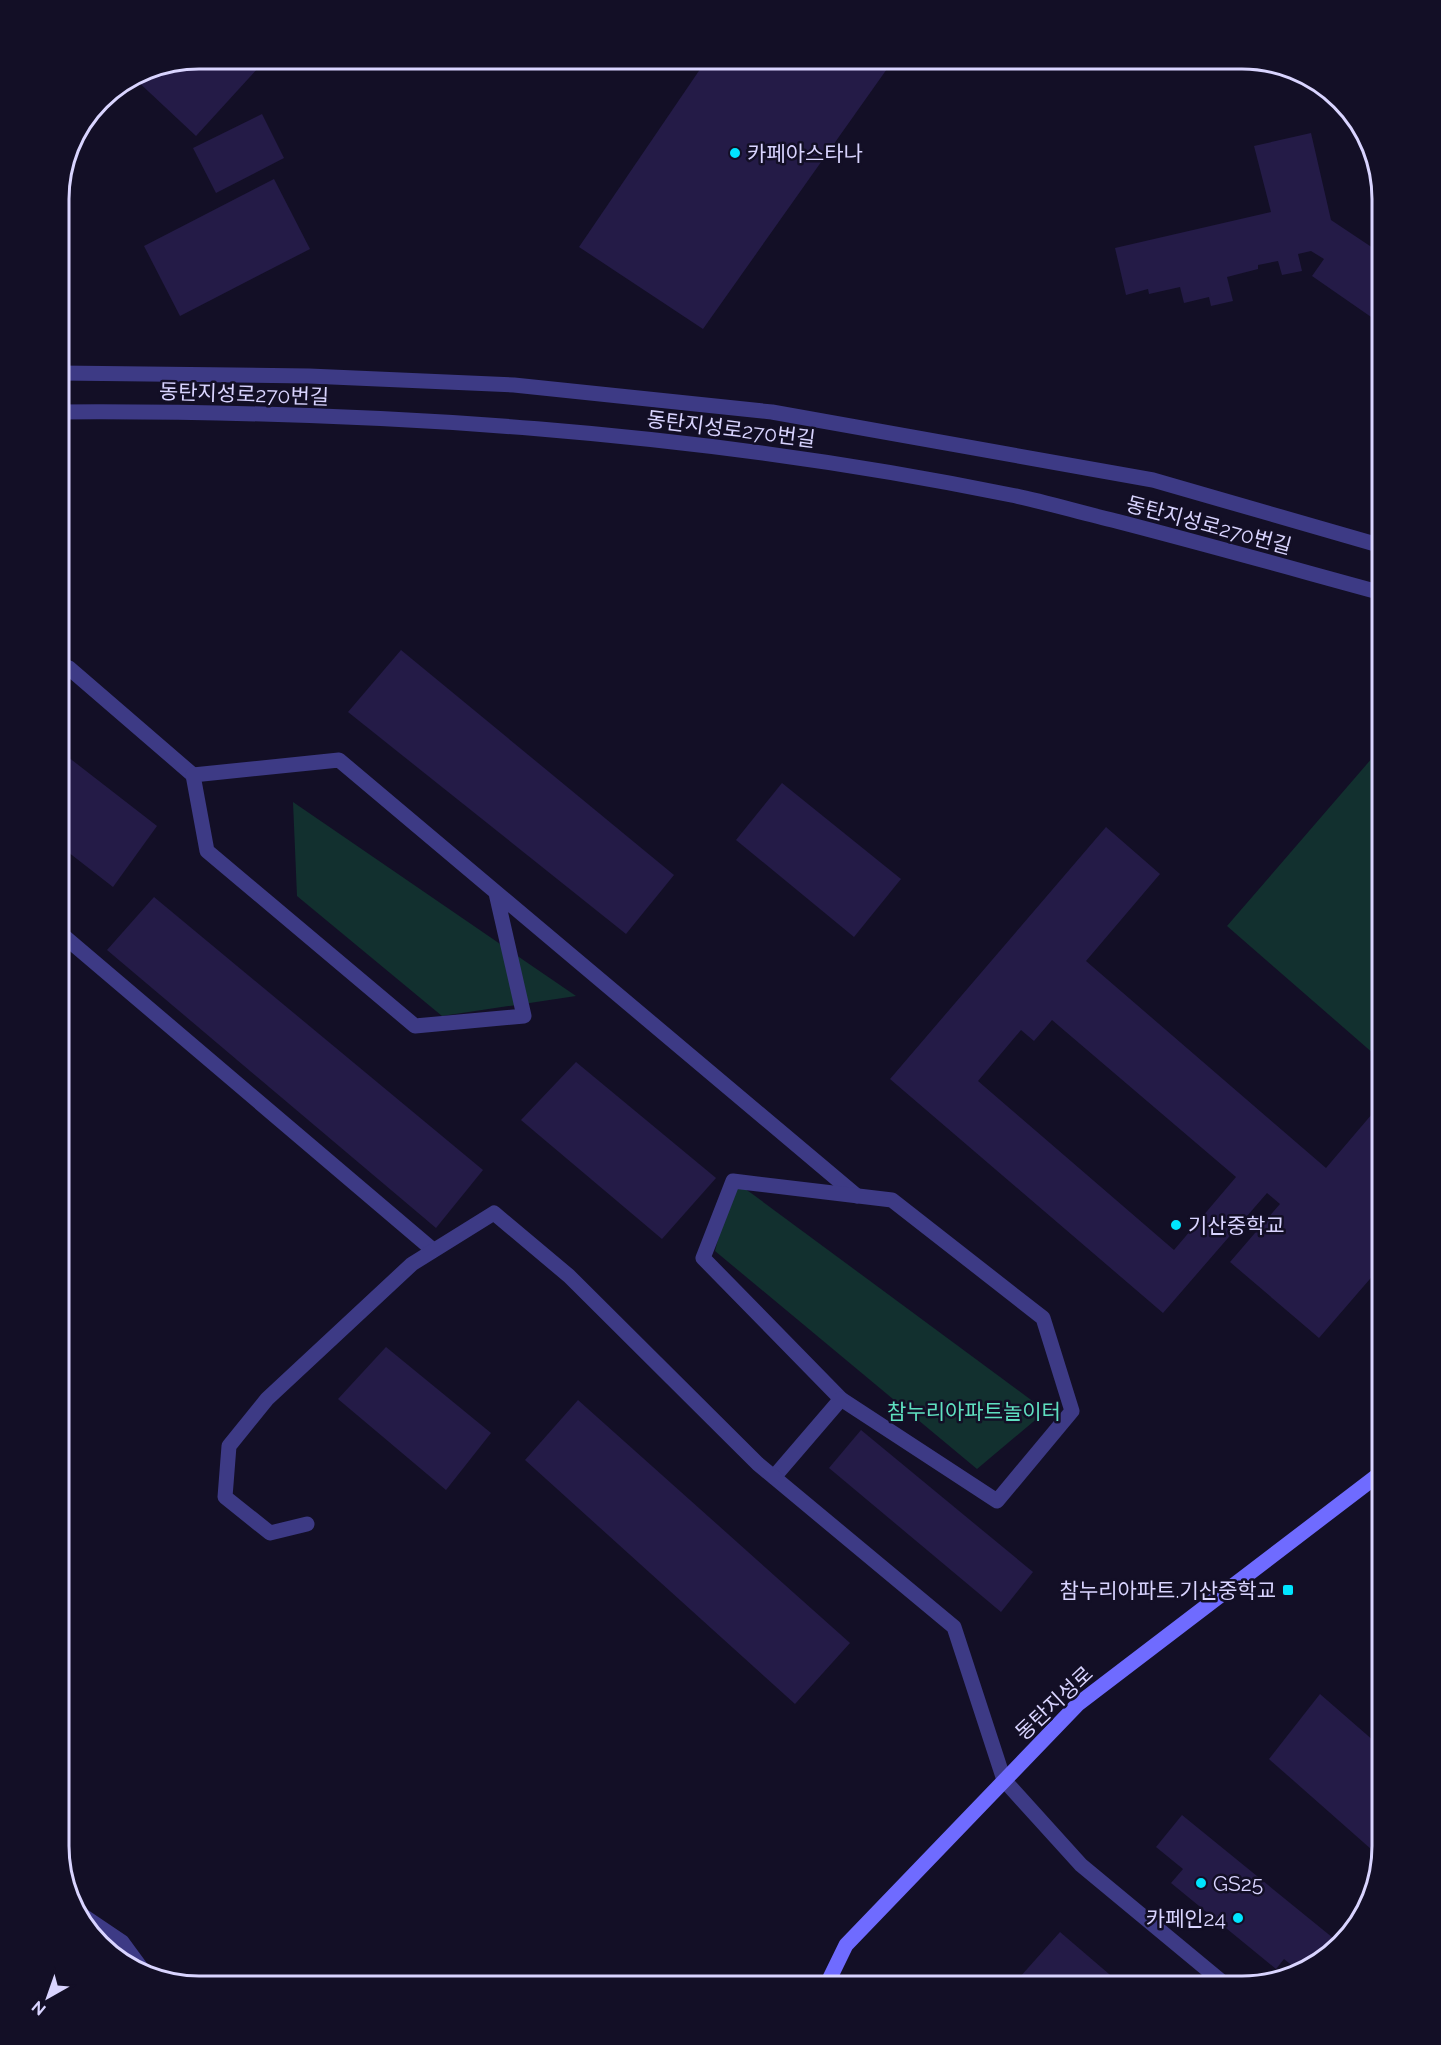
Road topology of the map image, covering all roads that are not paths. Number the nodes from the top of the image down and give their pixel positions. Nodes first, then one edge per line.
1 (69, 373) edge
2 (69, 412) edge
3 (1372, 543) edge
4 (1372, 591) edge
5 (69, 668) edge
6 (193, 775) junction
7 (496, 893) junction
8 (69, 941) edge
9 (857, 1196) junction
10 (433, 1250) junction
11 (841, 1399) junction
12 (774, 1478) junction
13 (1372, 1480) edge
14 (307, 1524) dead end
15 (1004, 1780) junction
16 (95, 1924) edge
17 (135, 1959) edge
18 (831, 1976) edge
19 (1215, 1976) edge

1 - 3 street
2 - 4 street, 동탄지성로270번길
5 - 6 street
6 - 7 street
6 - 7 street
7 - 9 street
8 - 10 street
9 - 11 street
9 - 11 street
10 - 12 street
10 - 14 street
11 - 12 street
12 - 15 street
13 - 15 main road, 동탄지성로
15 - 18 main road, 동탄지성로
15 - 19 street
16 - 17 street

